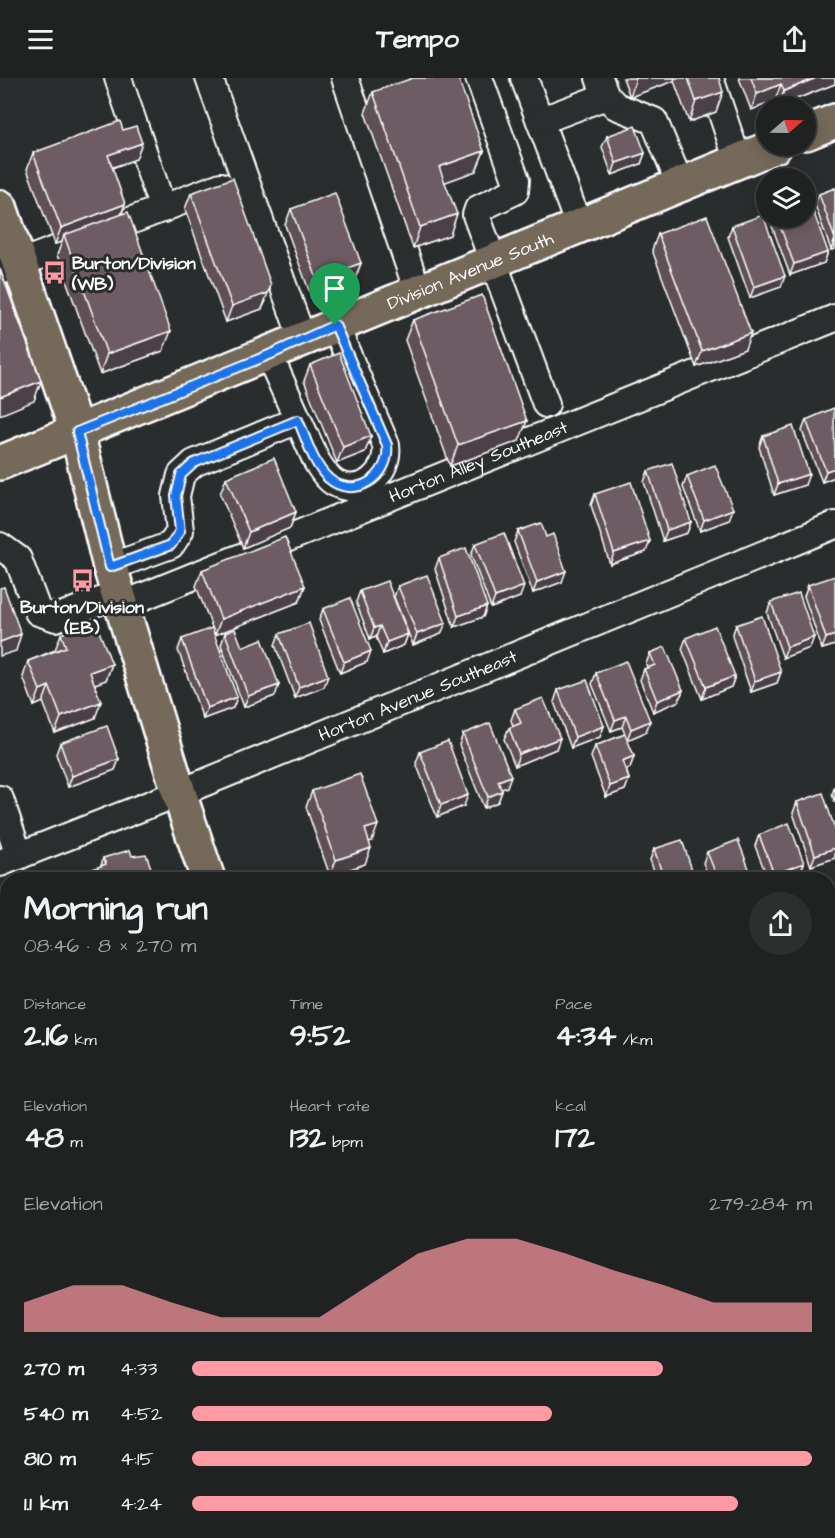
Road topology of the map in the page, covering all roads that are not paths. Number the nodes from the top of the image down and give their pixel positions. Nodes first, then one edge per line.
1 (118, 78) edge
2 (209, 78) edge
3 (345, 78) edge
4 (479, 78) edge
5 (524, 78) edge
6 (710, 78) edge
7 (602, 87) edge
8 (540, 121) junction
9 (835, 121) edge
10 (816, 129) edge
11 (756, 154) edge
12 (738, 161) junction
13 (244, 177) junction
14 (680, 184) junction
15 (0, 207) edge
16 (163, 209) junction
17 (579, 226) junction
18 (492, 260) junction
19 (10, 267) edge
20 (418, 291) junction
21 (835, 318) edge
22 (335, 325) junction
23 (302, 338) junction
24 (269, 355) junction
25 (546, 404) dead end
26 (298, 420) junction
27 (77, 432) junction
28 (0, 463) edge
29 (835, 525) edge
30 (0, 546) edge
31 (117, 589) junction
32 (179, 794) junction
33 (0, 799) edge
34 (10, 859) edge
35 (206, 872) edge

1 - 16 street
2 - 13 street
3 - 20 street
4 - 18 street
5 - 8 street
6 - 12 street
7 - 8 street
7 - 14 street
8 - 17 street
9 - 10 main road
11 - 12 main road, Division Avenue South
12 - 14 main road, Division Avenue South
13 - 16 street
13 - 23 street
14 - 17 main road, Division Avenue South
15 - 19 main road
16 - 19 street
17 - 18 main road, Division Avenue South
18 - 20 main road, Division Avenue South
18 - 25 street
19 - 27 main road
20 - 22 main road, Division Avenue South
21 - 31 street, Horton Alley Southeast
22 - 23 main road, Division Avenue South
22 - 26 street
23 - 24 main road, Division Avenue South
24 - 26 street
24 - 27 main road, Division Avenue South
26 - 31 street
27 - 28 main road, Division Avenue South
27 - 31 main road
29 - 32 street, Horton Avenue Southeast
30 - 31 street
31 - 32 main road
32 - 34 street, Horton Avenue Southeast
32 - 35 main road
33 - 34 street

